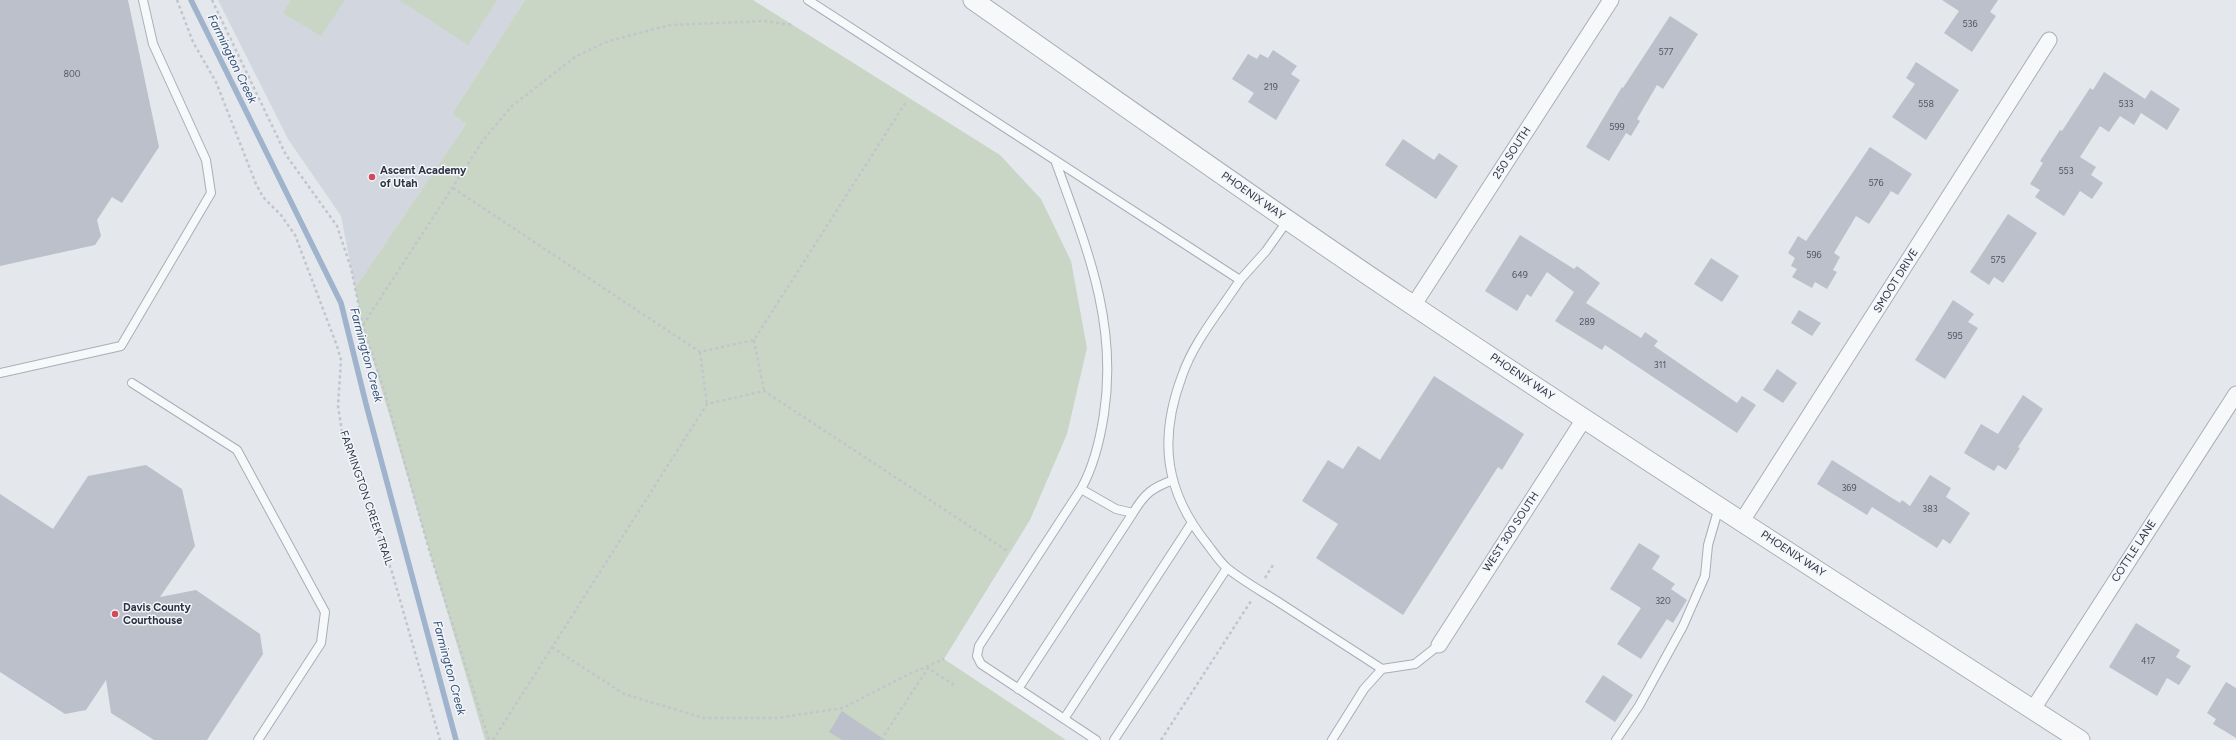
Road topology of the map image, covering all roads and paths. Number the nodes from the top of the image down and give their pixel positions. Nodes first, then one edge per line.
1 (143, 0) edge
2 (177, 0) edge
3 (212, 0) edge
4 (808, 0) edge
5 (973, 0) edge
6 (1611, 0) edge
7 (793, 25) dead end
8 (2049, 40) dead end
9 (906, 102) dead end
10 (1055, 160) junction
11 (453, 188) junction
12 (1288, 220) junction
13 (1240, 280) junction
14 (1413, 306) junction
15 (363, 326) junction
16 (754, 340) junction
17 (700, 352) junction
18 (0, 374) edge
19 (132, 383) dead end
20 (764, 391) junction
21 (2236, 394) edge
22 (707, 404) junction
23 (1584, 419) junction
24 (1173, 480) junction
25 (1081, 489) junction
26 (1719, 506) junction
27 (1132, 513) junction
28 (1742, 521) junction
29 (1191, 524) junction
30 (1009, 552) dead end
31 (1273, 565) dead end
32 (1226, 568) junction
33 (1258, 589) junction
34 (1439, 645) joint
35 (552, 647) junction
36 (944, 660) dead end
37 (928, 668) junction
38 (1382, 669) junction
39 (954, 685) dead end
40 (1018, 689) junction
41 (2033, 709) junction
42 (1064, 719) junction
43 (258, 740) edge
44 (440, 740) edge
45 (489, 740) edge
46 (493, 740) edge
47 (881, 740) edge
48 (1096, 740) edge
49 (1114, 740) edge
50 (1161, 740) edge
51 (1332, 740) edge
52 (1616, 740) edge
53 (2080, 740) edge

1 - 18 lane
2 - 44 path, FARMINGTON CREEK TRAIL
3 - 15 path
4 - 10 lane
5 - 12 street, PHOENIX WAY
6 - 14 street, 250 SOUTH
7 - 11 path
8 - 28 street, SMOOT DRIVE
9 - 16 path
10 - 13 lane
10 - 25 lane
11 - 15 path
11 - 17 path
12 - 13 lane
12 - 14 street, PHOENIX WAY
13 - 24 lane
14 - 23 street, PHOENIX WAY
15 - 45 path
16 - 17 path
16 - 20 path
17 - 22 path
19 - 43 lane
20 - 22 path
20 - 30 path
21 - 41 street, COTTLE LANE
22 - 35 path
23 - 26 street, PHOENIX WAY
23 - 34 street, WEST 300 SOUTH
24 - 27 lane
24 - 29 lane
25 - 27 lane
25 - 40 lane
26 - 28 street, PHOENIX WAY
26 - 52 lane
27 - 40 lane
28 - 41 street, PHOENIX WAY
29 - 32 lane
29 - 42 lane
31 - 33 path
32 - 33 lane
32 - 49 lane
33 - 38 lane
33 - 50 path
34 - 38 lane
35 - 37 path
35 - 46 path
36 - 37 path
37 - 39 path
37 - 47 path
38 - 51 lane
40 - 42 lane
41 - 53 street, PHOENIX WAY
42 - 48 lane

